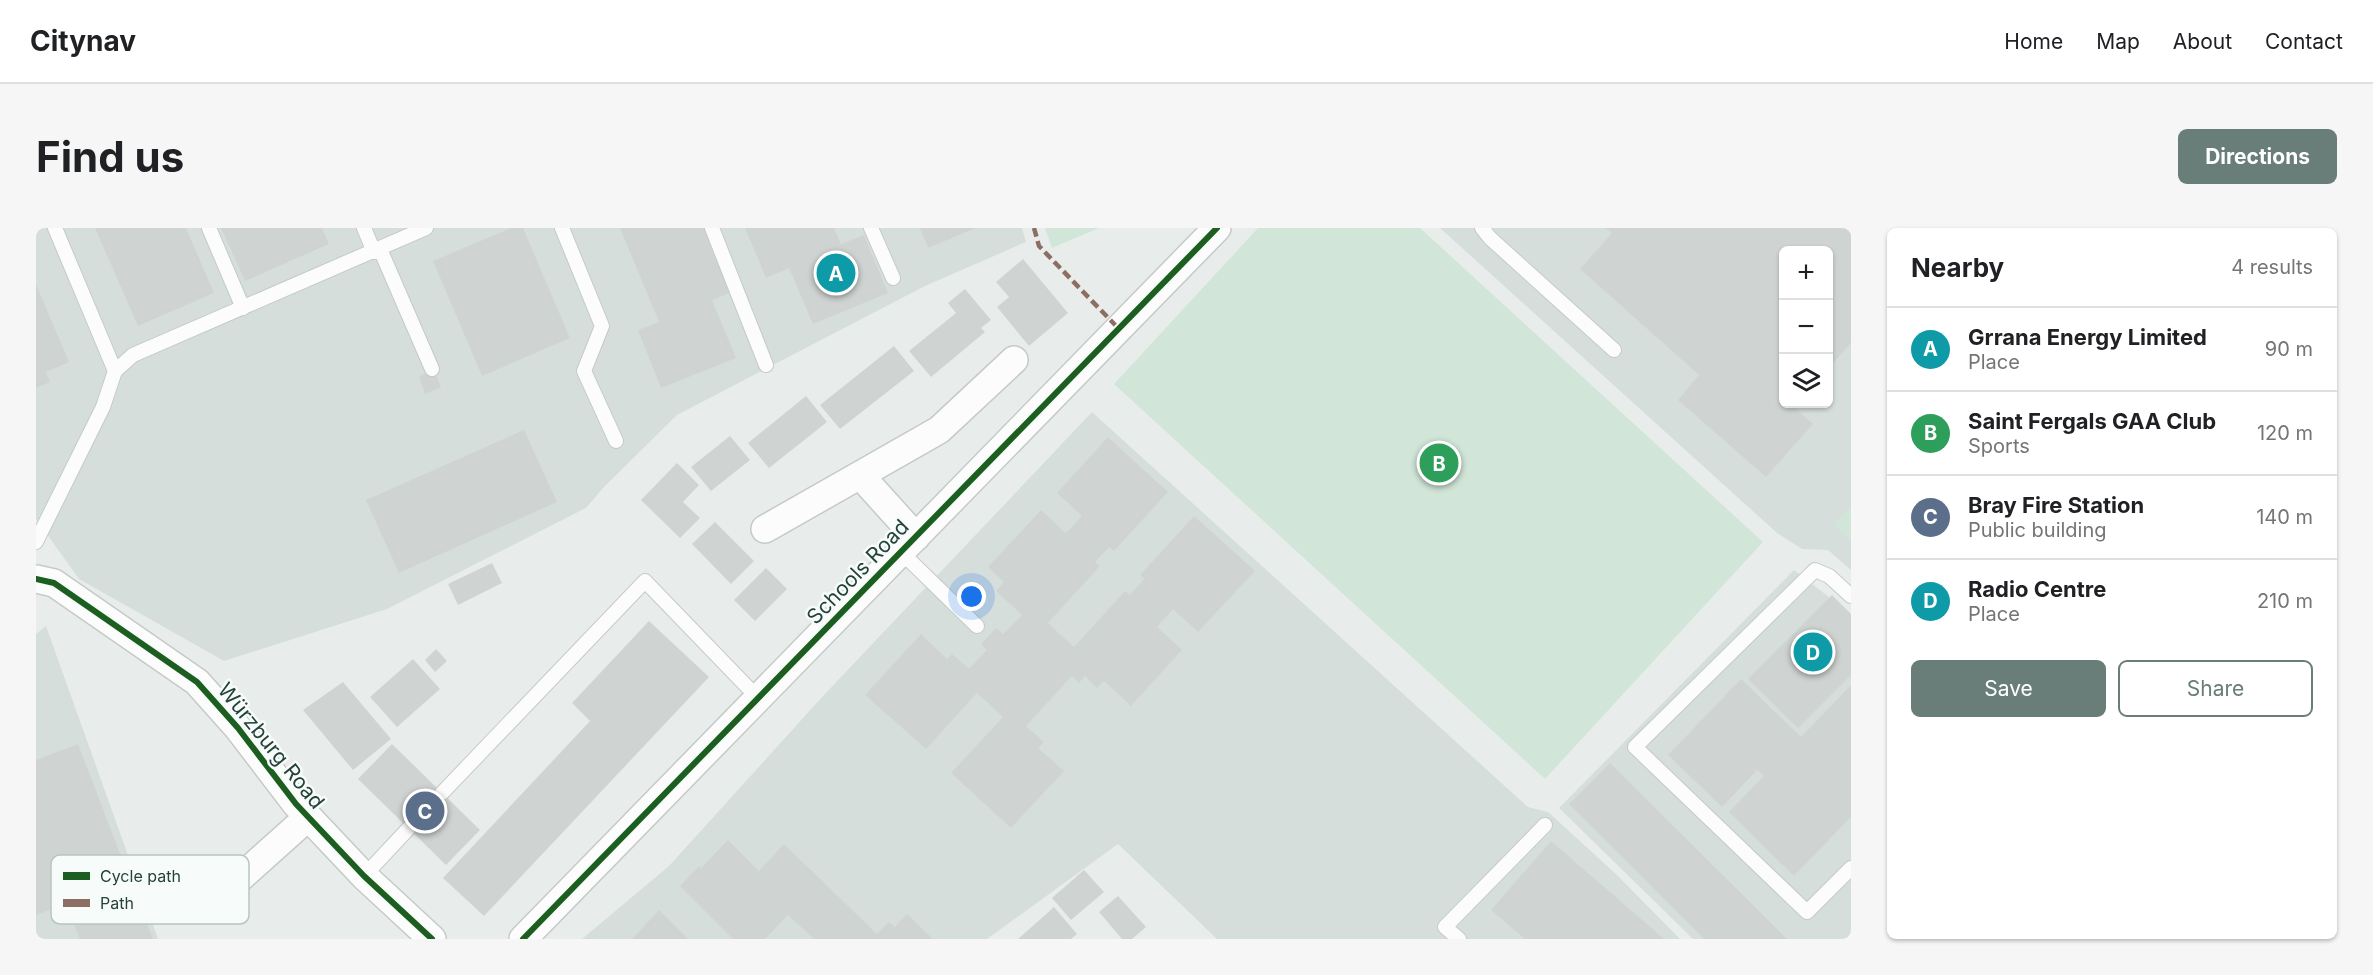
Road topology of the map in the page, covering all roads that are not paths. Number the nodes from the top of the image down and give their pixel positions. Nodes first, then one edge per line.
1 (55, 228) edge
2 (209, 228) edge
3 (364, 228) edge
4 (426, 228) edge
5 (562, 228) edge
6 (712, 228) edge
7 (872, 228) edge
8 (1217, 228) edge
9 (1482, 228) edge
10 (377, 250) junction
11 (893, 278) dead end
12 (243, 308) junction
13 (1614, 350) dead end
14 (1014, 360) dead end
15 (766, 364) dead end
16 (432, 369) dead end
17 (115, 371) junction
18 (616, 441) dead end
19 (860, 475) junction
20 (765, 529) dead end
21 (36, 542) edge
22 (909, 544) junction
23 (36, 579) edge
24 (1851, 596) edge
25 (977, 626) dead end
26 (758, 698) junction
27 (442, 793) dead end
28 (308, 817) junction
29 (1545, 825) dead end
30 (408, 828) dead end
31 (1851, 868) edge
32 (249, 870) edge
33 (364, 876) junction
34 (432, 939) edge
35 (523, 939) edge
36 (1459, 939) edge

1 - 17 lane
2 - 12 lane
3 - 10 lane
4 - 10 lane
5 - 18 lane
6 - 15 lane
7 - 11 lane
8 - 22 street, Schools Road
9 - 13 lane
10 - 12 lane
10 - 16 lane
12 - 17 lane
14 - 19 street
17 - 21 lane
19 - 20 street
19 - 22 street
22 - 25 lane
22 - 26 street, Schools Road
23 - 28 street, Würzburg Road
24 - 31 lane
26 - 27 lane
26 - 35 street, Schools Road
28 - 32 street
28 - 33 street, Würzburg Road
29 - 36 lane
30 - 33 lane
33 - 34 street, Würzburg Road

